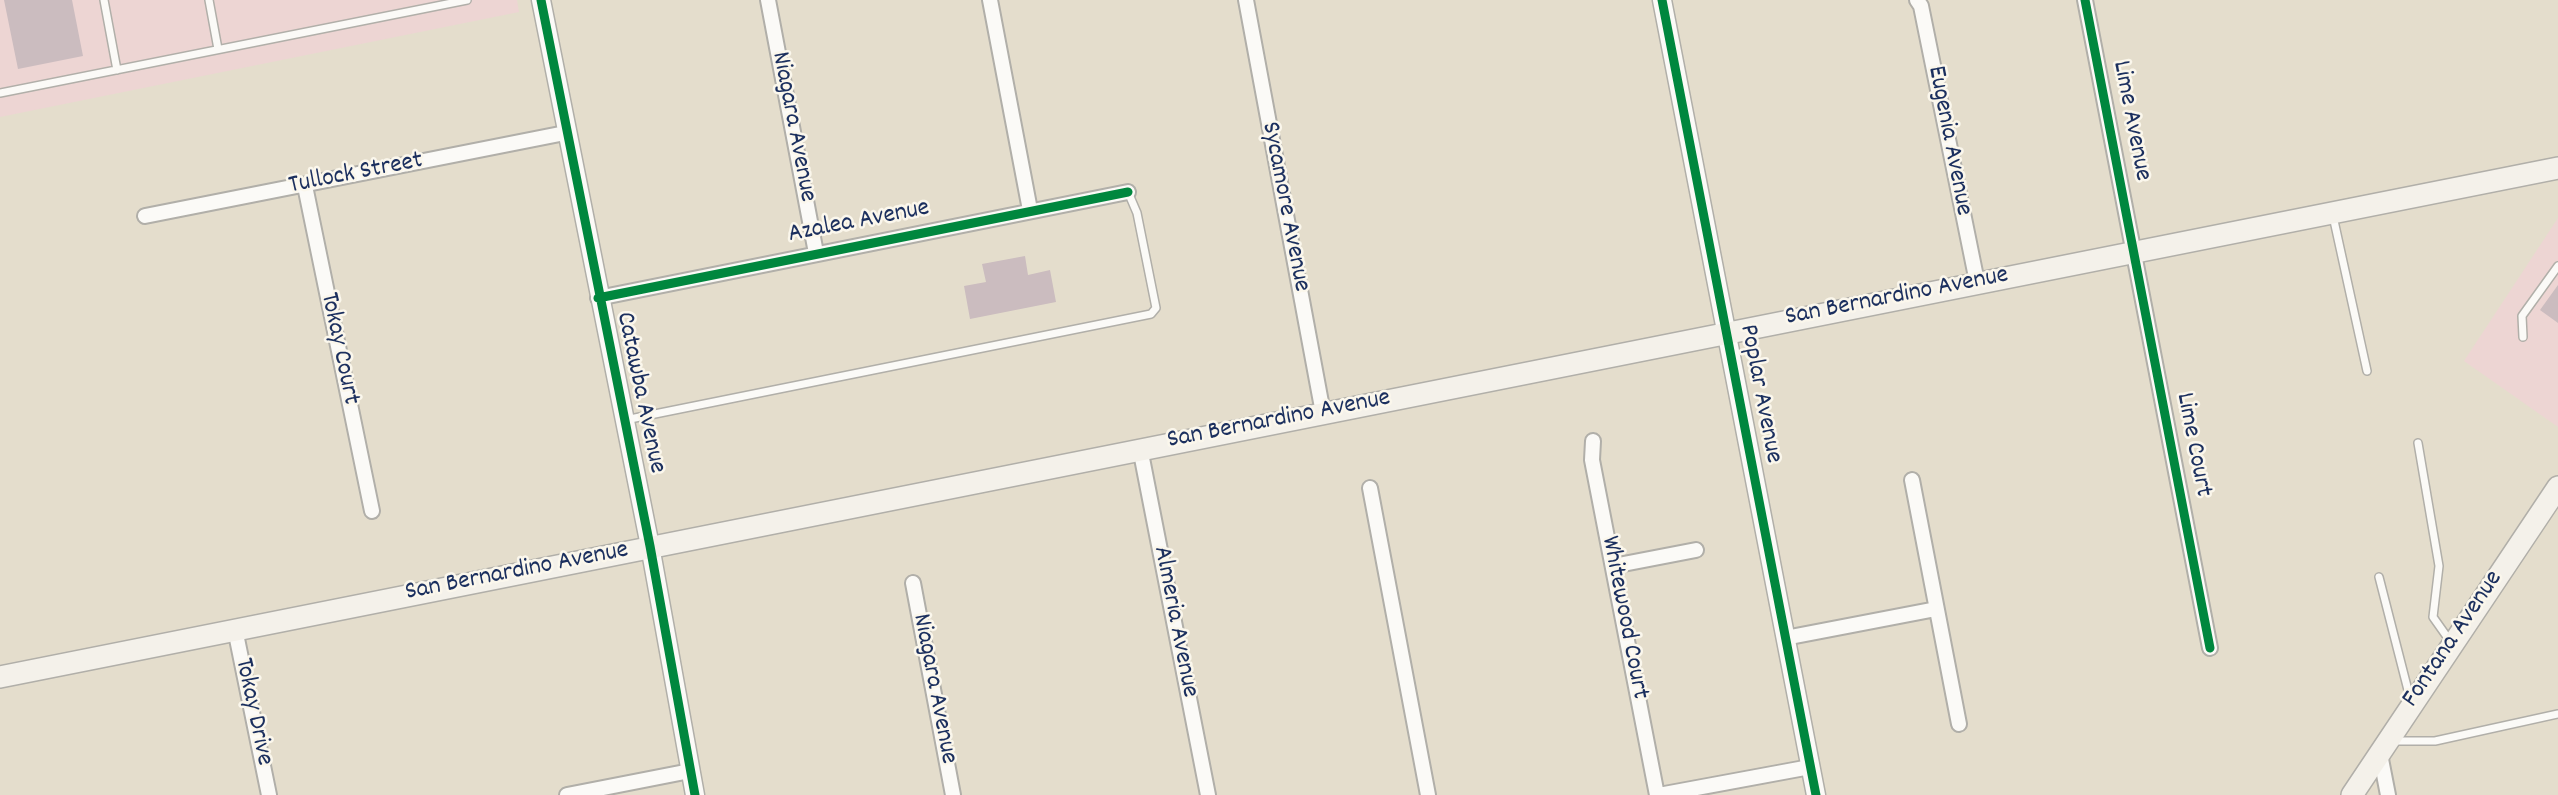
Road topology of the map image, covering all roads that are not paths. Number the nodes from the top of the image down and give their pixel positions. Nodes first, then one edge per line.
1 (104, 0) edge
2 (209, 0) edge
3 (467, 0) edge
4 (541, 0) edge
5 (768, 0) edge
6 (990, 0) edge
7 (1246, 0) edge
8 (1662, 0) edge
9 (1917, 0) edge
10 (2085, 0) edge
11 (218, 49) junction
12 (117, 70) junction
13 (0, 93) edge
14 (565, 133) junction
15 (2558, 168) edge
16 (305, 186) junction
17 (1128, 192) joint
18 (1030, 210) junction
19 (2333, 212) junction
20 (145, 216) dead end
21 (2134, 251) junction
22 (816, 253) junction
23 (2558, 266) edge
24 (1977, 282) junction
25 (598, 298) junction
26 (1726, 332) junction
27 (2523, 337) dead end
28 (2367, 371) dead end
29 (1323, 413) junction
30 (623, 420) junction
31 (1593, 441) dead end
32 (2418, 443) dead end
33 (1140, 448) junction
34 (1912, 481) dead end
35 (2558, 487) edge
36 (1370, 488) dead end
37 (372, 511) dead end
38 (650, 546) junction
39 (1696, 550) dead end
40 (1613, 566) junction
41 (2379, 577) dead end
42 (913, 583) dead end
43 (1936, 610) junction
44 (235, 629) junction
45 (1785, 638) junction
46 (2451, 644) junction
47 (2210, 648) dead end
48 (0, 677) edge
49 (2411, 703) junction
50 (2558, 713) edge
51 (1959, 724) dead end
52 (2384, 747) junction
53 (1810, 767) junction
54 (690, 771) junction
55 (269, 795) edge
56 (567, 795) edge
57 (695, 795) edge
58 (953, 795) edge
59 (1208, 795) edge
60 (1428, 795) edge
61 (1658, 795) edge
62 (1816, 795) edge
63 (2352, 795) edge
64 (2388, 795) edge

1 - 12 lane
2 - 11 lane
3 - 11 lane
4 - 14 street, Catawba Avenue
5 - 22 street, Niagara Avenue
6 - 18 street
7 - 29 street, Sycamore Avenue
8 - 26 street, Poplar Avenue
9 - 24 street, Eugenia Avenue
10 - 21 street, Lime Avenue
11 - 12 lane
12 - 13 lane
14 - 16 street, Tullock Street
14 - 25 street, Catawba Avenue
15 - 19 main road, San Bernardino Avenue
16 - 20 street, Tullock Street
16 - 37 street, Tokay Court
17 - 18 street, Azalea Avenue
17 - 30 lane
18 - 22 street, Azalea Avenue
19 - 21 main road, San Bernardino Avenue
19 - 28 lane
21 - 24 main road, San Bernardino Avenue
21 - 47 street, Lime Court
22 - 25 street, Azalea Avenue
23 - 27 lane
24 - 26 main road, San Bernardino Avenue
25 - 30 street, Catawba Avenue
26 - 29 main road, San Bernardino Avenue
26 - 45 street, Poplar Avenue
29 - 33 main road, San Bernardino Avenue
30 - 38 street, Catawba Avenue
31 - 40 street, Whitewood Court
32 - 46 lane
33 - 38 main road, San Bernardino Avenue
33 - 59 street, Almeria Avenue
34 - 43 street
35 - 46 main road, Fontana Avenue
36 - 60 street
38 - 44 main road, San Bernardino Avenue
38 - 54 street, Catawba Avenue
39 - 40 street
40 - 61 street, Whitewood Court
41 - 49 lane
42 - 58 street, Niagara Avenue
43 - 45 street
43 - 51 street
44 - 48 main road, San Bernardino Avenue
44 - 55 street, Tokay Drive
45 - 53 street, Poplar Avenue
46 - 49 main road, Fontana Avenue
49 - 52 main road, Fontana Avenue
50 - 52 lane
52 - 63 main road, Fontana Avenue
52 - 64 street
53 - 61 street
53 - 62 street, Poplar Avenue
54 - 56 street
54 - 57 street, Catawba Avenue

